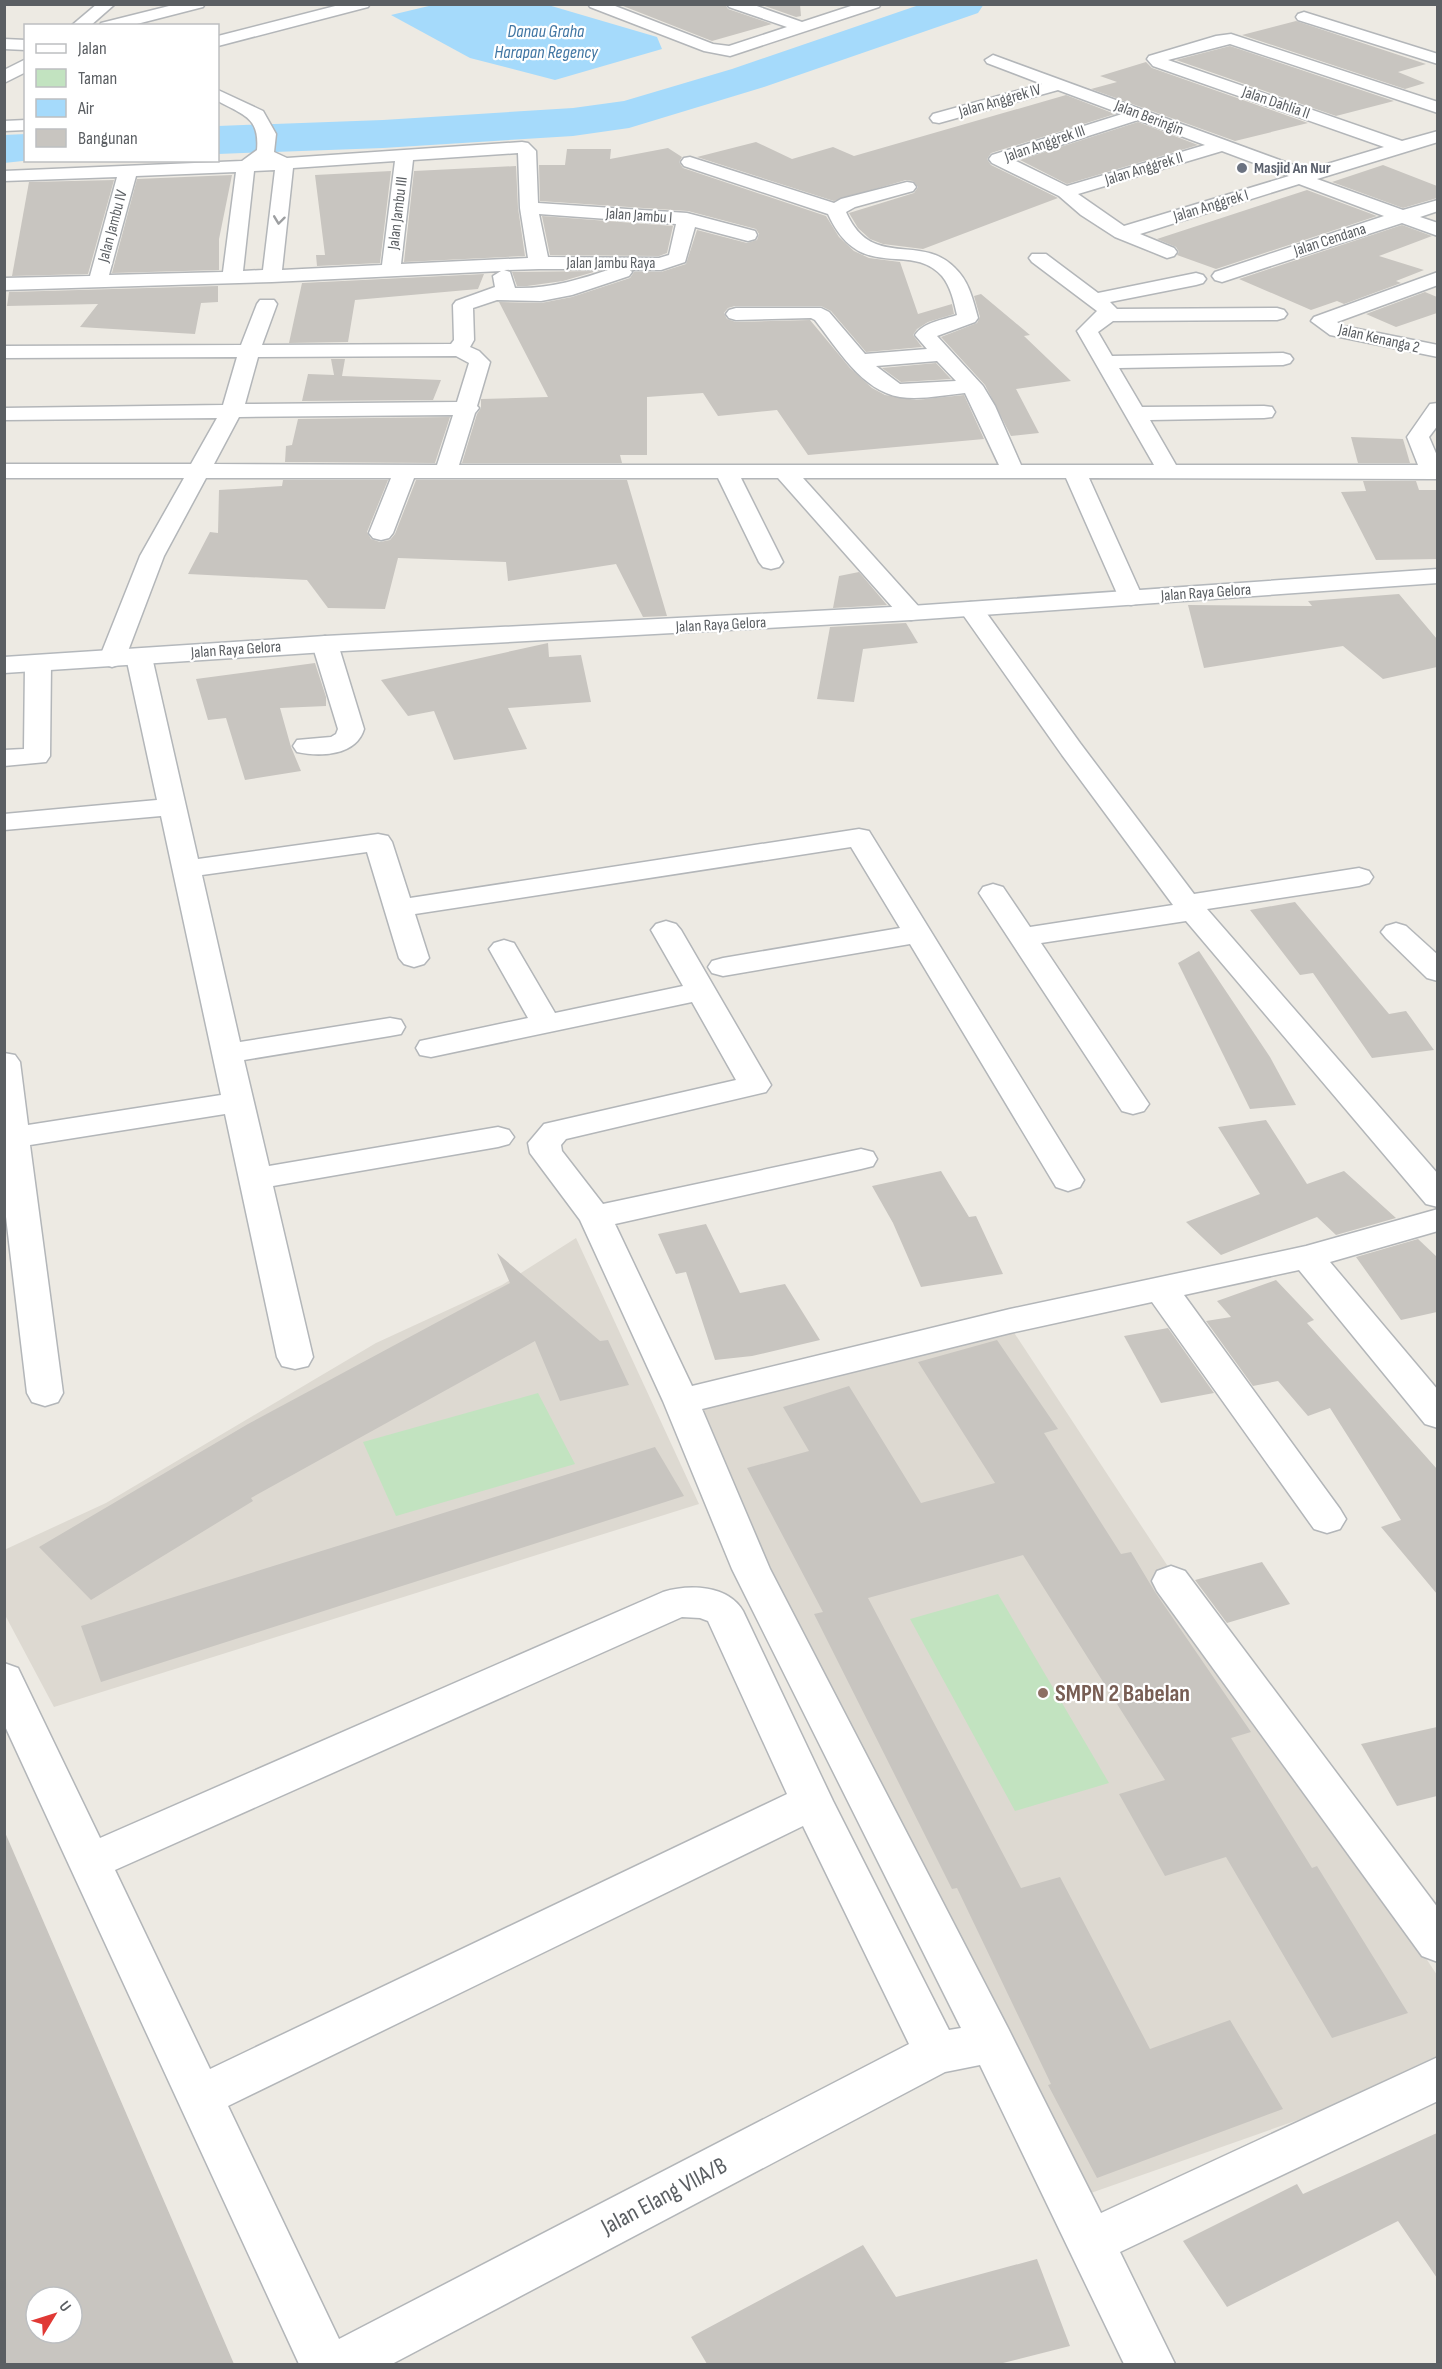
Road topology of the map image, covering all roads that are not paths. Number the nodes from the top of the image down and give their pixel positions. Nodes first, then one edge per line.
1 (108, 4) edge
2 (198, 4) edge
3 (595, 4) edge
4 (734, 4) edge
5 (868, 5) edge
6 (350, 6) edge
7 (1304, 16) dead end
8 (82, 24) edge
9 (115, 24) edge
10 (804, 28) junction
11 (219, 40) edge
12 (4, 44) edge
13 (24, 45) edge
14 (1437, 59) edge
15 (993, 60) dead end
16 (24, 65) edge
17 (4, 78) edge
18 (1060, 84) junction
19 (24, 87) edge
20 (4, 88) edge
21 (219, 96) edge
22 (1437, 108) edge
23 (1139, 114) junction
24 (257, 115) junction
25 (227, 116) dead end
26 (939, 118) dead end
27 (24, 125) edge
28 (4, 126) edge
29 (1437, 136) edge
30 (266, 144) junction
31 (1223, 145) junction
32 (1402, 147) junction
33 (405, 156) junction
34 (690, 162) dead end
35 (285, 164) junction
36 (246, 166) junction
37 (128, 171) junction
38 (4, 176) edge
39 (1307, 177) junction
40 (908, 187) dead end
41 (1065, 192) junction
42 (1437, 205) edge
43 (529, 208) junction
44 (836, 210) junction
45 (1408, 214) junction
46 (687, 219) junction
47 (1437, 220) edge
48 (1437, 230) edge
49 (1122, 233) junction
50 (748, 235) dead end
51 (1167, 252) dead end
52 (1039, 258) dead end
53 (539, 263) junction
54 (641, 264) junction
55 (502, 266) junction
56 (391, 270) junction
57 (272, 276) junction
58 (1222, 276) dead end
59 (232, 277) junction
60 (1437, 278) edge
61 (1196, 279) dead end
62 (98, 281) junction
63 (4, 284) edge
64 (498, 294) junction
65 (267, 304) dead end
66 (1102, 307) junction
67 (736, 314) dead end
68 (1276, 314) dead end
69 (458, 350) junction
70 (1437, 351) edge
71 (4, 352) edge
72 (249, 352) junction
73 (943, 354) junction
74 (1283, 359) dead end
75 (860, 362) junction
76 (1105, 362) junction
77 (972, 386) junction
78 (468, 408) junction
79 (1437, 409) edge
80 (232, 411) junction
81 (1264, 412) dead end
82 (4, 414) edge
83 (1135, 414) junction
84 (198, 470) junction
85 (4, 471) edge
86 (726, 471) junction
87 (784, 471) junction
88 (1013, 471) junction
89 (1074, 471) junction
90 (405, 472) junction
91 (446, 472) junction
92 (1169, 472) junction
93 (1435, 472) edge
94 (381, 533) dead end
95 (771, 562) dead end
96 (1437, 576) edge
97 (1131, 598) junction
98 (971, 609) junction
99 (911, 613) junction
100 (325, 644) junction
101 (125, 658) junction
102 (38, 664) junction
103 (4, 665) edge
104 (306, 746) dead end
105 (4, 759) edge
106 (172, 807) junction
107 (4, 822) edge
108 (186, 869) junction
109 (1359, 877) dead end
110 (993, 893) dead end
111 (1190, 908) junction
112 (399, 909) junction
113 (666, 930) dead end
114 (1396, 932) dead end
115 (919, 934) junction
116 (1022, 937) junction
117 (504, 949) dead end
118 (414, 958) dead end
119 (1437, 972) edge
120 (712, 979) junction
121 (546, 1024) junction
122 (390, 1027) dead end
123 (431, 1048) dead end
124 (227, 1053) junction
125 (4, 1062) edge
126 (238, 1102) junction
127 (1133, 1104) dead end
128 (498, 1137) dead end
129 (9, 1138) edge
130 (861, 1159) dead end
131 (255, 1179) junction
132 (1068, 1180) dead end
133 (1437, 1196) edge
134 (595, 1217) junction
135 (1437, 1220) edge
136 (1307, 1257) junction
137 (1161, 1289) junction
138 (295, 1357) dead end
139 (45, 1393) dead end
140 (681, 1401) junction
141 (1437, 1415) edge
142 (1327, 1519) dead end
143 (1172, 1581) dead end
144 (4, 1678) edge
145 (812, 1802) junction
146 (90, 1862) junction
147 (1437, 1943) edge
148 (992, 2042) junction
149 (937, 2053) junction
150 (1437, 2078) edge
151 (200, 2097) junction
152 (1090, 2242) junction
153 (1141, 2361) edge
154 (325, 2364) edge
155 (342, 2364) edge

1 - 8 street
2 - 9 street
3 - 10 street
4 - 10 street
5 - 10 street
6 - 11 street
7 - 14 street
12 - 13 street
15 - 18 street, Jalan Beringin
16 - 17 street
18 - 23 street, Jalan Beringin
18 - 26 street, Jalan Anggrek IV
19 - 20 street
21 - 24 street
22 - 32 street, Jalan Dahlia II
23 - 31 street, Jalan Beringin
23 - 41 street, Jalan Anggrek III
24 - 25 street
24 - 30 street
27 - 28 street
29 - 32 street, Jalan Anggrek I
30 - 35 street
30 - 36 street
31 - 39 street, Jalan Beringin
31 - 41 street, Jalan Anggrek II
32 - 39 street, Jalan Anggrek I
33 - 35 street
33 - 43 street
33 - 56 street, Jalan Jambu III
34 - 44 street
35 - 36 street
35 -> 57 street
36 - 37 street
36 - 59 street
37 - 38 street
37 - 62 street, Jalan Jambu IV
39 - 45 street, Jalan Beringin
39 - 49 street, Jalan Anggrek I
40 - 44 street
41 - 49 street, Jalan Anggrek III
42 - 45 street, Jalan Cendana
43 - 46 street, Jalan Jambu I
43 - 53 street
44 - 73 street
45 - 47 street, Jalan Beringin
45 - 48 street, Jalan Beringin
45 - 58 street, Jalan Cendana
46 - 50 street, Jalan Jambu I
46 - 54 street, Jalan Jambu Raya
49 - 51 street, Jalan Anggrek III
52 - 66 street
53 - 54 street, Jalan Jambu Raya
53 - 55 street, Jalan Jambu Raya
54 - 64 street
55 - 56 street, Jalan Jambu Raya
55 - 64 street
56 - 57 street, Jalan Jambu Raya
57 - 59 street, Jalan Jambu Raya
59 - 62 street, Jalan Jambu Raya
60 - 70 street, Jalan Kenanga 2
61 - 66 street
62 - 63 street, Jalan Jambu Raya
64 - 69 street
65 - 72 street
66 - 68 street
66 - 76 street
67 - 75 street
69 - 72 street
69 - 78 street
71 - 72 street
72 - 80 street
73 - 75 street
73 - 77 street
74 - 76 street
75 - 77 street
76 - 83 street
77 - 88 street
78 - 80 street
78 - 91 street
79 - 93 street
80 - 82 street
80 - 84 street
81 - 83 street
83 - 92 street
84 - 85 street
84 - 90 street
84 - 101 street
86 - 87 street
86 - 91 street
86 - 95 street
87 - 88 street
87 - 99 street
88 - 89 street
89 - 92 street
89 - 97 street
90 - 91 street
90 - 94 street
92 - 93 street
96 - 97 street, Jalan Raya Gelora
97 - 98 street, Jalan Raya Gelora
98 - 99 street, Jalan Raya Gelora
98 - 111 street
99 - 100 street, Jalan Raya Gelora
100 - 101 street, Jalan Raya Gelora
100 - 104 street
101 - 102 street, Jalan Raya Gelora
101 - 106 street
102 - 103 street, Jalan Raya Gelora
102 - 105 street
106 - 107 street
106 - 108 street
108 - 112 street
108 - 124 street
109 - 111 street
110 - 116 street
111 - 116 street
111 - 133 street
112 - 115 street
112 - 118 street
113 - 120 street
114 - 119 street
115 - 120 street
115 - 132 street
116 - 127 street
117 - 121 street
120 - 121 street
120 - 134 street
121 - 123 street
122 - 124 street
124 - 126 street
125 - 129 street
126 - 129 street
126 - 131 street
128 - 131 street
129 - 139 street
130 - 134 street
131 - 138 street
134 - 140 street
135 - 136 street
136 - 137 street
136 - 141 street
137 - 140 street
137 - 142 street
140 - 148 street
143 - 147 street
144 - 146 street
145 - 146 street
145 - 149 street
145 - 151 street
146 - 151 street
148 - 149 street, Jalan Elang VIIA/B
148 - 152 street
149 - 155 street, Jalan Elang VIIA/B
150 - 152 street
151 - 154 street
152 - 153 street

